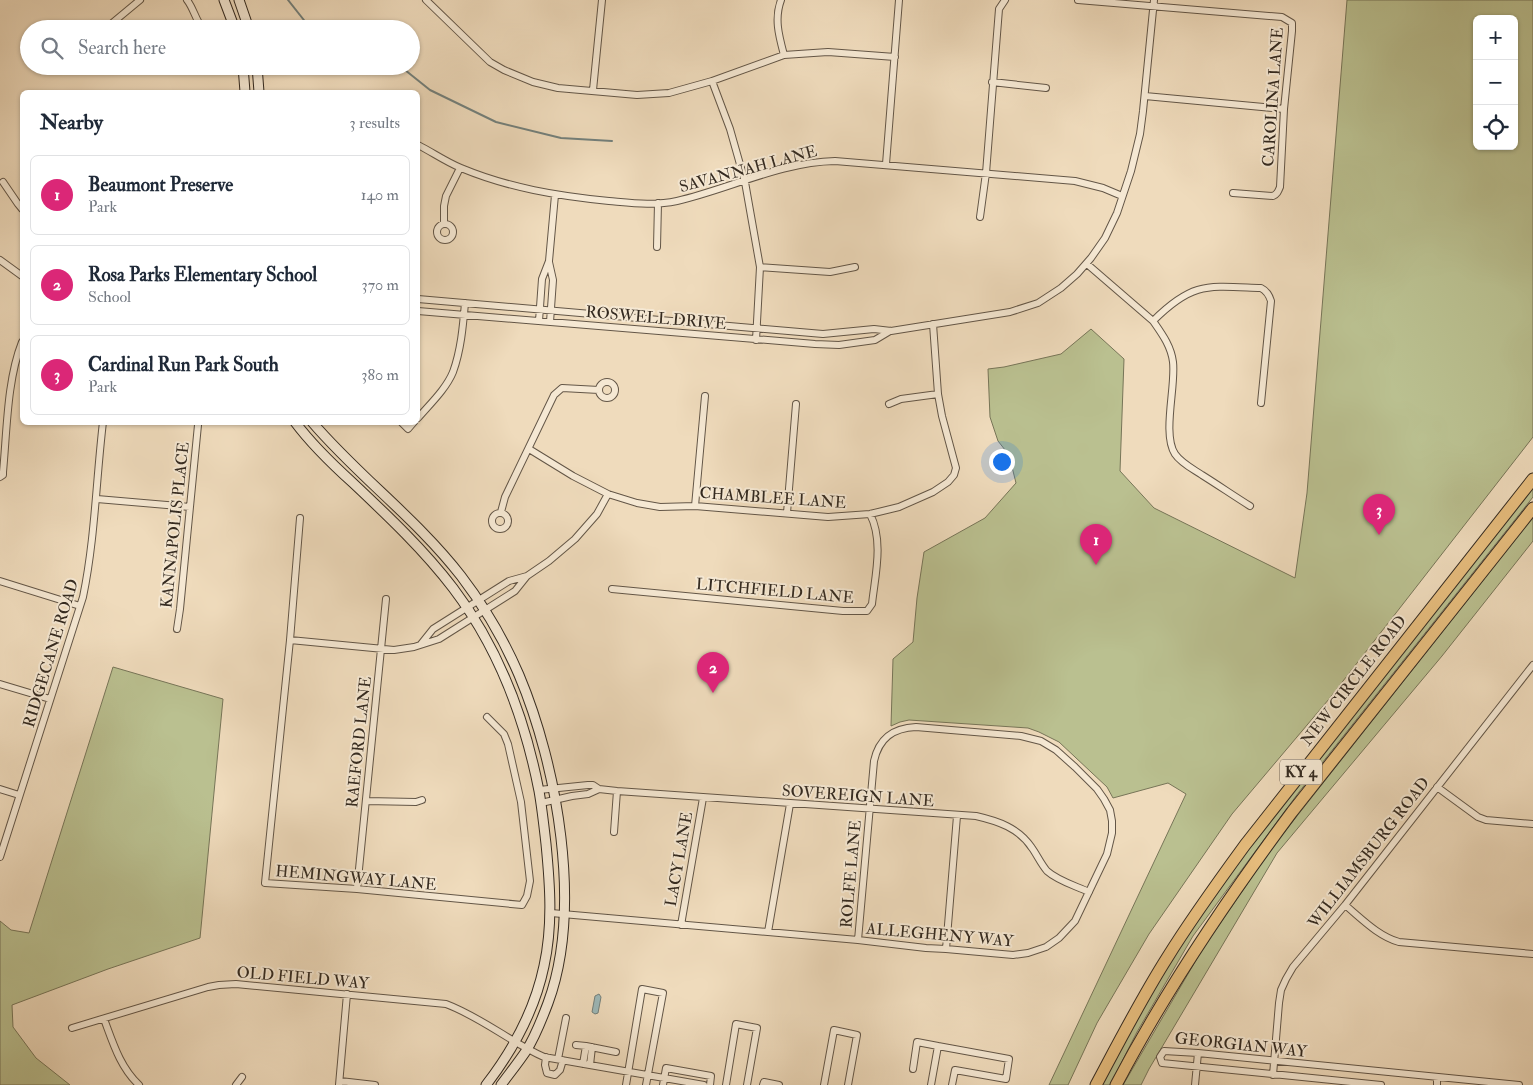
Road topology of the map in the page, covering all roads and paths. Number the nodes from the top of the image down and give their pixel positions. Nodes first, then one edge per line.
1 (140, 0) edge
2 (188, 0) edge
3 (224, 0) edge
4 (239, 0) edge
5 (426, 0) edge
6 (602, 0) edge
7 (781, 0) edge
8 (899, 0) edge
9 (1005, 0) edge
10 (1078, 0) edge
11 (1154, 3) edge
12 (116, 20) edge
13 (197, 20) edge
14 (230, 20) edge
15 (247, 20) edge
16 (784, 55) junction
17 (894, 57) junction
18 (244, 75) edge
19 (258, 75) edge
20 (712, 81) junction
21 (992, 82) junction
22 (1046, 88) dead end
23 (245, 90) edge
24 (259, 90) edge
25 (593, 90) junction
26 (1145, 96) junction
27 (1284, 109) junction
28 (420, 146) edge
29 (886, 164) junction
30 (460, 168) junction
31 (986, 173) junction
32 (3, 182) dead end
33 (745, 182) junction
34 (1233, 193) dead end
35 (555, 195) junction
36 (1122, 196) junction
37 (658, 204) junction
38 (20, 206) edge
39 (980, 217) dead end
40 (444, 223) dead end
41 (657, 247) dead end
42 (0, 260) edge
43 (549, 261) junction
44 (1087, 264) junction
45 (760, 267) junction
46 (855, 267) dead end
47 (20, 275) edge
48 (420, 299) edge
49 (465, 303) junction
50 (540, 310) junction
51 (420, 311) edge
52 (551, 311) junction
53 (464, 315) junction
54 (539, 322) junction
55 (550, 322) junction
56 (1153, 322) junction
57 (933, 324) junction
58 (757, 329) junction
59 (891, 331) junction
60 (756, 340) junction
61 (20, 348) edge
62 (599, 390) dead end
63 (938, 394) junction
64 (705, 396) dead end
65 (1261, 403) dead end
66 (796, 404) dead end
67 (889, 404) dead end
68 (420, 416) edge
69 (104, 425) edge
70 (198, 425) dead end
71 (297, 425) edge
72 (315, 425) edge
73 (529, 449) junction
74 (0, 477) edge
75 (1533, 479) edge
76 (608, 494) junction
77 (97, 499) junction
78 (695, 506) junction
79 (1250, 506) dead end
80 (190, 507) junction
81 (1533, 508) edge
82 (501, 512) dead end
83 (787, 513) junction
84 (870, 514) junction
85 (300, 518) dead end
86 (527, 576) junction
87 (0, 581) edge
88 (612, 589) dead end
89 (386, 599) dead end
90 (478, 600) junction
91 (80, 606) junction
92 (467, 607) junction
93 (484, 610) junction
94 (473, 617) junction
95 (177, 629) dead end
96 (290, 640) junction
97 (421, 644) junction
98 (381, 649) junction
99 (1533, 665) edge
100 (0, 684) edge
101 (50, 699) junction
102 (487, 717) dead end
103 (1437, 787) junction
104 (0, 789) edge
105 (552, 789) junction
106 (599, 789) junction
107 (539, 790) junction
108 (617, 791) junction
109 (19, 795) junction
110 (703, 798) junction
111 (422, 800) dead end
112 (555, 800) junction
113 (366, 801) junction
114 (541, 803) junction
115 (790, 804) junction
116 (869, 809) junction
117 (958, 816) junction
118 (1533, 824) edge
119 (614, 832) dead end
120 (0, 857) edge
121 (356, 888) junction
122 (1089, 892) junction
123 (1344, 905) junction
124 (550, 913) junction
125 (564, 915) junction
126 (681, 925) junction
127 (768, 932) junction
128 (858, 940) junction
129 (946, 949) junction
130 (1533, 954) edge
131 (347, 994) junction
132 (566, 1018) dead end
133 (104, 1019) junction
134 (72, 1028) dead end
135 (515, 1041) junction
136 (576, 1045) dead end
137 (938, 1046) junction
138 (589, 1047) junction
139 (527, 1049) junction
140 (616, 1052) dead end
141 (1198, 1053) junction
142 (546, 1057) junction
143 (560, 1060) junction
144 (1274, 1061) junction
145 (587, 1064) junction
146 (1197, 1068) junction
147 (913, 1069) dead end
148 (628, 1072) junction
149 (648, 1075) junction
150 (1273, 1075) junction
151 (242, 1077) dead end
152 (1437, 1077) junction
153 (663, 1082) edge
154 (340, 1083) edge
155 (139, 1085) edge
156 (236, 1085) edge
157 (375, 1085) edge
158 (486, 1085) edge
159 (501, 1085) edge
160 (626, 1085) edge
161 (646, 1085) edge
162 (704, 1085) edge
163 (710, 1085) edge
164 (726, 1085) edge
165 (747, 1085) edge
166 (763, 1085) edge
167 (779, 1085) edge
168 (824, 1085) edge
169 (848, 1085) edge
170 (931, 1085) edge
171 (952, 1085) edge
172 (1096, 1085) edge
173 (1116, 1085) edge
174 (1195, 1085) edge
175 (1381, 1085) edge
176 (1437, 1085) edge
177 (1519, 1085) edge

1 - 12 street
2 - 13 street
3 - 14 street
4 - 15 street
5 - 25 street
6 - 25 street
7 - 16 street
8 - 17 street
9 - 21 street
10 - 11 street, CAROLINA LANE
11 - 26 street, ROSWELL DRIVE
11 - 27 street, CAROLINA LANE
16 - 17 street
16 - 20 street
17 - 29 street
18 - 23 street
19 - 24 street
20 - 25 street
20 - 33 street
21 - 22 street
21 - 31 street
26 - 27 street
26 - 36 street, ROSWELL DRIVE
27 - 34 street, CAROLINA LANE
28 - 30 street, SAVANNAH LANE
29 - 31 street, SAVANNAH LANE
29 - 33 street, SAVANNAH LANE
30 - 35 street, SAVANNAH LANE
30 - 40 street
31 - 36 street, SAVANNAH LANE
31 - 39 street
32 - 38 street
33 - 37 street, SAVANNAH LANE
33 - 45 street
35 - 37 street, SAVANNAH LANE
35 - 43 street
36 - 44 street, ROSWELL DRIVE
37 - 41 street
42 - 47 street
43 - 50 street
43 - 52 street
44 - 56 street
44 - 57 street, ROSWELL DRIVE
45 - 46 street
45 - 58 street
48 - 49 street, ROSWELL DRIVE
49 - 50 street, ROSWELL DRIVE
49 - 53 street
50 - 52 street, ROSWELL DRIVE
50 - 54 street
51 - 53 street, ROSWELL DRIVE
52 - 55 street
52 - 58 street, ROSWELL DRIVE
53 - 54 street, ROSWELL DRIVE
53 - 68 street
54 - 55 street, ROSWELL DRIVE
55 - 60 street, ROSWELL DRIVE
56 - 65 street
56 - 79 street
57 - 59 street, ROSWELL DRIVE
57 - 63 street, CHAMBLEE LANE
58 - 59 street, ROSWELL DRIVE
58 - 60 street
59 - 60 street, ROSWELL DRIVE
61 - 74 street
62 - 73 street
63 - 67 street
63 - 84 street, CHAMBLEE LANE
64 - 78 street
66 - 83 street
69 - 77 street, RIDGECANE ROAD
70 - 80 street, KANNAPOLIS PLACE
71 - 92 street
72 - 90 street
73 - 76 street, CHAMBLEE LANE
73 - 82 street
75 - 172 highway, NEW CIRCLE ROAD / KY 4
76 - 78 street, CHAMBLEE LANE
76 - 86 street
77 - 80 street
77 - 91 street, RIDGECANE ROAD
78 - 83 street, CHAMBLEE LANE
80 - 95 street, KANNAPOLIS PLACE
81 - 173 highway, NEW CIRCLE ROAD / KY 4
83 - 84 street, CHAMBLEE LANE
84 - 88 street, LITCHFIELD LANE
85 - 96 street, HEMINGWAY LANE
86 - 90 street
86 - 93 street
87 - 91 street
89 - 98 street, RAEFORD LANE
90 - 92 street
90 - 93 street
91 - 101 street, RIDGECANE ROAD
92 - 94 street
92 - 97 street
93 - 94 street
93 - 105 street
94 - 97 street
94 - 107 street
96 - 98 street
96 - 121 street, HEMINGWAY LANE
97 - 98 street
98 - 113 street, RAEFORD LANE
99 - 103 street, WILLIAMSBURG ROAD
100 - 101 street
101 - 109 street, RIDGECANE ROAD
102 - 121 street, HEMINGWAY LANE
103 - 118 street
103 - 123 street, WILLIAMSBURG ROAD
104 - 109 street
105 - 106 street, SOVEREIGN LANE
105 - 107 street, SOVEREIGN LANE
105 - 112 street
106 - 108 street, SOVEREIGN LANE
106 - 112 street, SOVEREIGN LANE
107 - 114 street
108 - 110 street, SOVEREIGN LANE
108 - 119 street
109 - 120 street, RIDGECANE ROAD
110 - 115 street, SOVEREIGN LANE
110 - 126 street, LACY LANE
111 - 113 street
112 - 114 street, SOVEREIGN LANE
112 - 125 street
113 - 121 street, RAEFORD LANE
114 - 124 street
115 - 116 street, SOVEREIGN LANE
115 - 127 street
116 - 117 street, SOVEREIGN LANE
116 - 122 street, ALLEGHENY WAY
116 - 128 street, ROLFE LANE
117 - 122 street, SOVEREIGN LANE
117 - 129 street
122 - 129 street, ALLEGHENY WAY
123 - 130 street
123 - 144 street, WILLIAMSBURG ROAD
124 - 125 street, ALLEGHENY WAY
124 - 135 street
125 - 126 street, ALLEGHENY WAY
125 - 139 street
126 - 127 street, ALLEGHENY WAY
127 - 128 street, ALLEGHENY WAY
128 - 129 street, ALLEGHENY WAY
131 - 133 street, OLD FIELD WAY
131 - 135 street, OLD FIELD WAY
131 - 154 street
132 - 143 street
133 - 134 street, OLD FIELD WAY
133 - 155 street
135 - 139 street, OLD FIELD WAY
135 - 158 street
136 - 138 street
137 - 147 street
137 - 170 street
137 - 171 street
138 - 140 street
138 - 145 street
139 - 142 street, OLD FIELD WAY
139 - 159 street
141 - 144 street, GEORGIAN WAY
141 - 146 street
141 - 146 street, GEORGIAN WAY
142 - 143 street
142 - 143 street
143 - 145 street
144 - 150 street, WILLIAMSBURG ROAD
144 - 152 street, GEORGIAN WAY
145 - 148 street
146 - 150 street, GEORGIAN WAY
146 - 174 street
148 - 149 street
148 - 149 street
148 - 160 street
149 - 153 street
149 - 161 street
150 - 175 street, GEORGIAN WAY
151 - 156 street
152 - 176 street
152 - 177 street, GEORGIAN WAY
153 - 162 street
153 - 163 street
154 - 157 street
164 - 165 street
166 - 167 street
168 - 169 street

